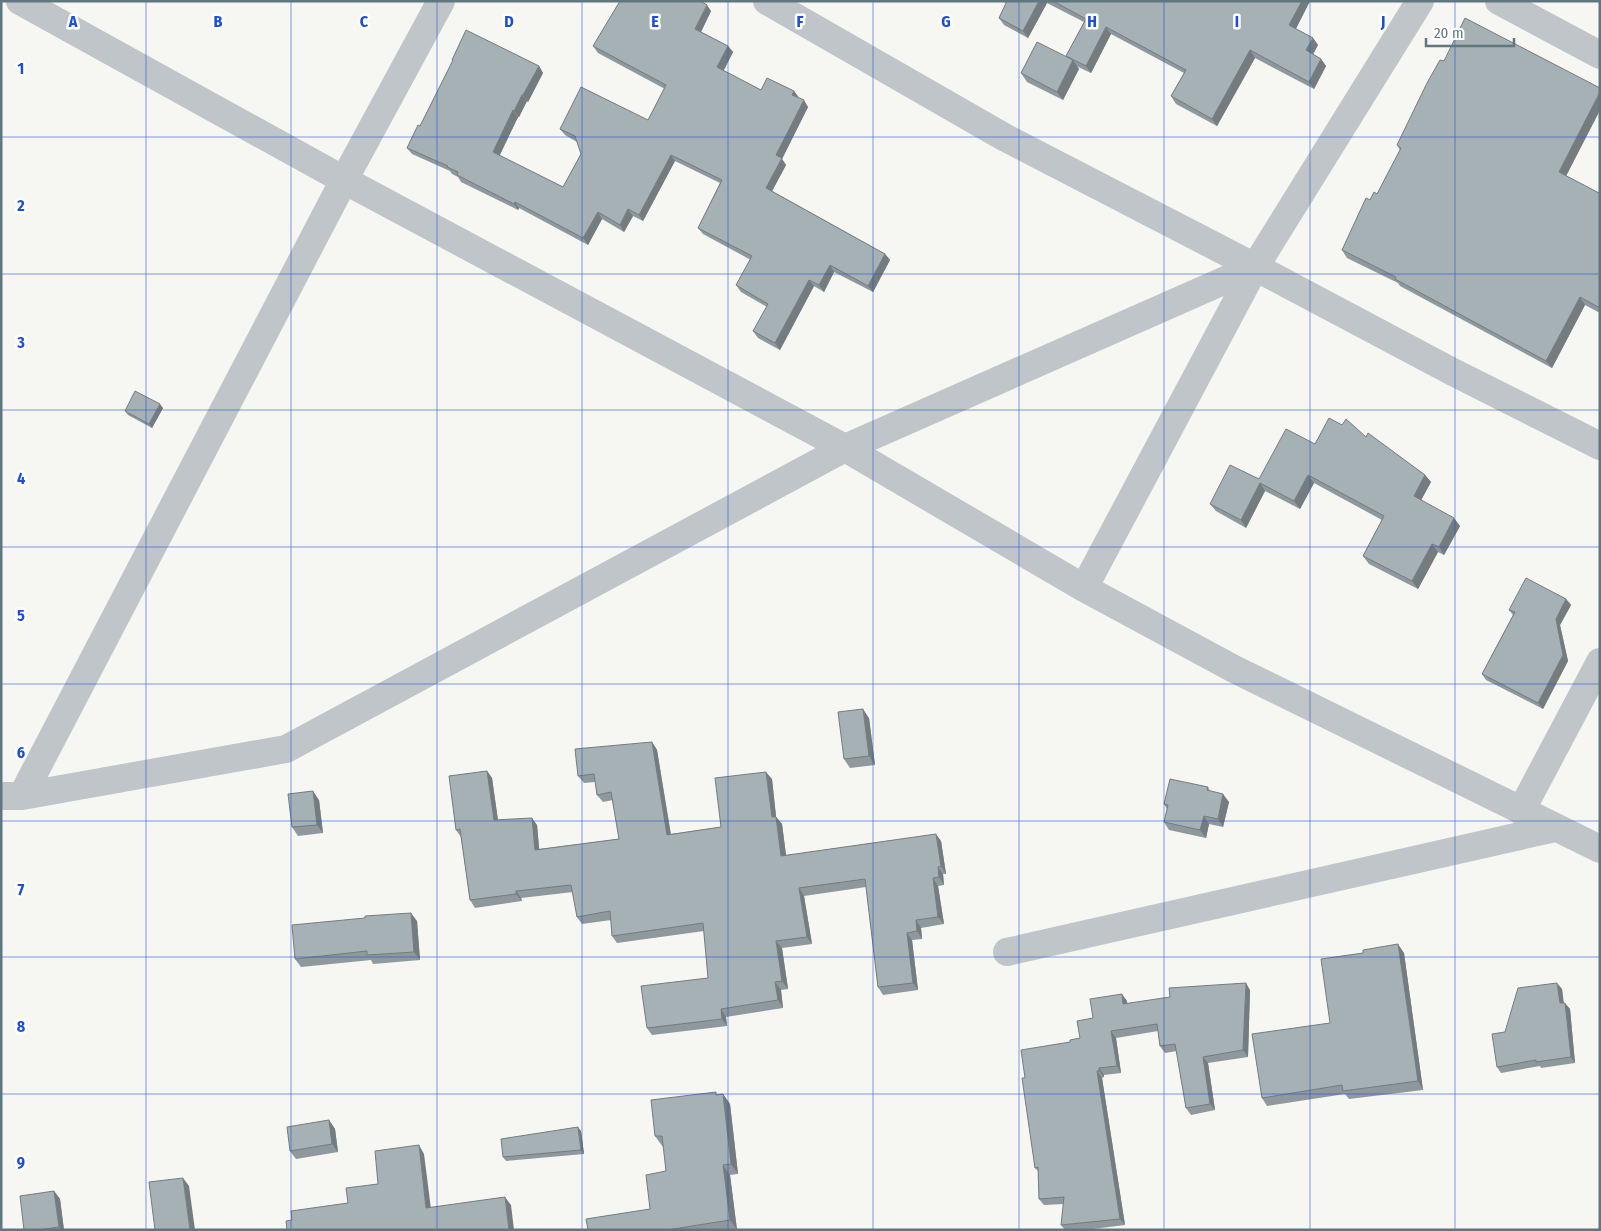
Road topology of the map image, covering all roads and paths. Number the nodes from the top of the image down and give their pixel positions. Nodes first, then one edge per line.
1 (20, 1) edge
2 (441, 1) edge
3 (767, 1) edge
4 (1420, 1) edge
5 (1499, 1) edge
6 (1600, 55) edge
7 (344, 180) junction
8 (1255, 267) junction
9 (1600, 446) edge
10 (844, 448) junction
11 (1084, 588) junction
12 (1600, 662) edge
13 (12, 796) edge
14 (1521, 812) junction
15 (1555, 828) junction
16 (1600, 849) edge
17 (1007, 952) dead end

1 - 7 street
2 - 7 street
3 - 8 street
4 - 8 street
5 - 6 street
7 - 10 street
7 - 13 street
8 - 9 street
8 - 10 street
8 - 11 street
10 - 11 street
10 - 13 street
11 - 14 street
12 - 14 street
14 - 15 street
15 - 16 street
15 - 17 street

